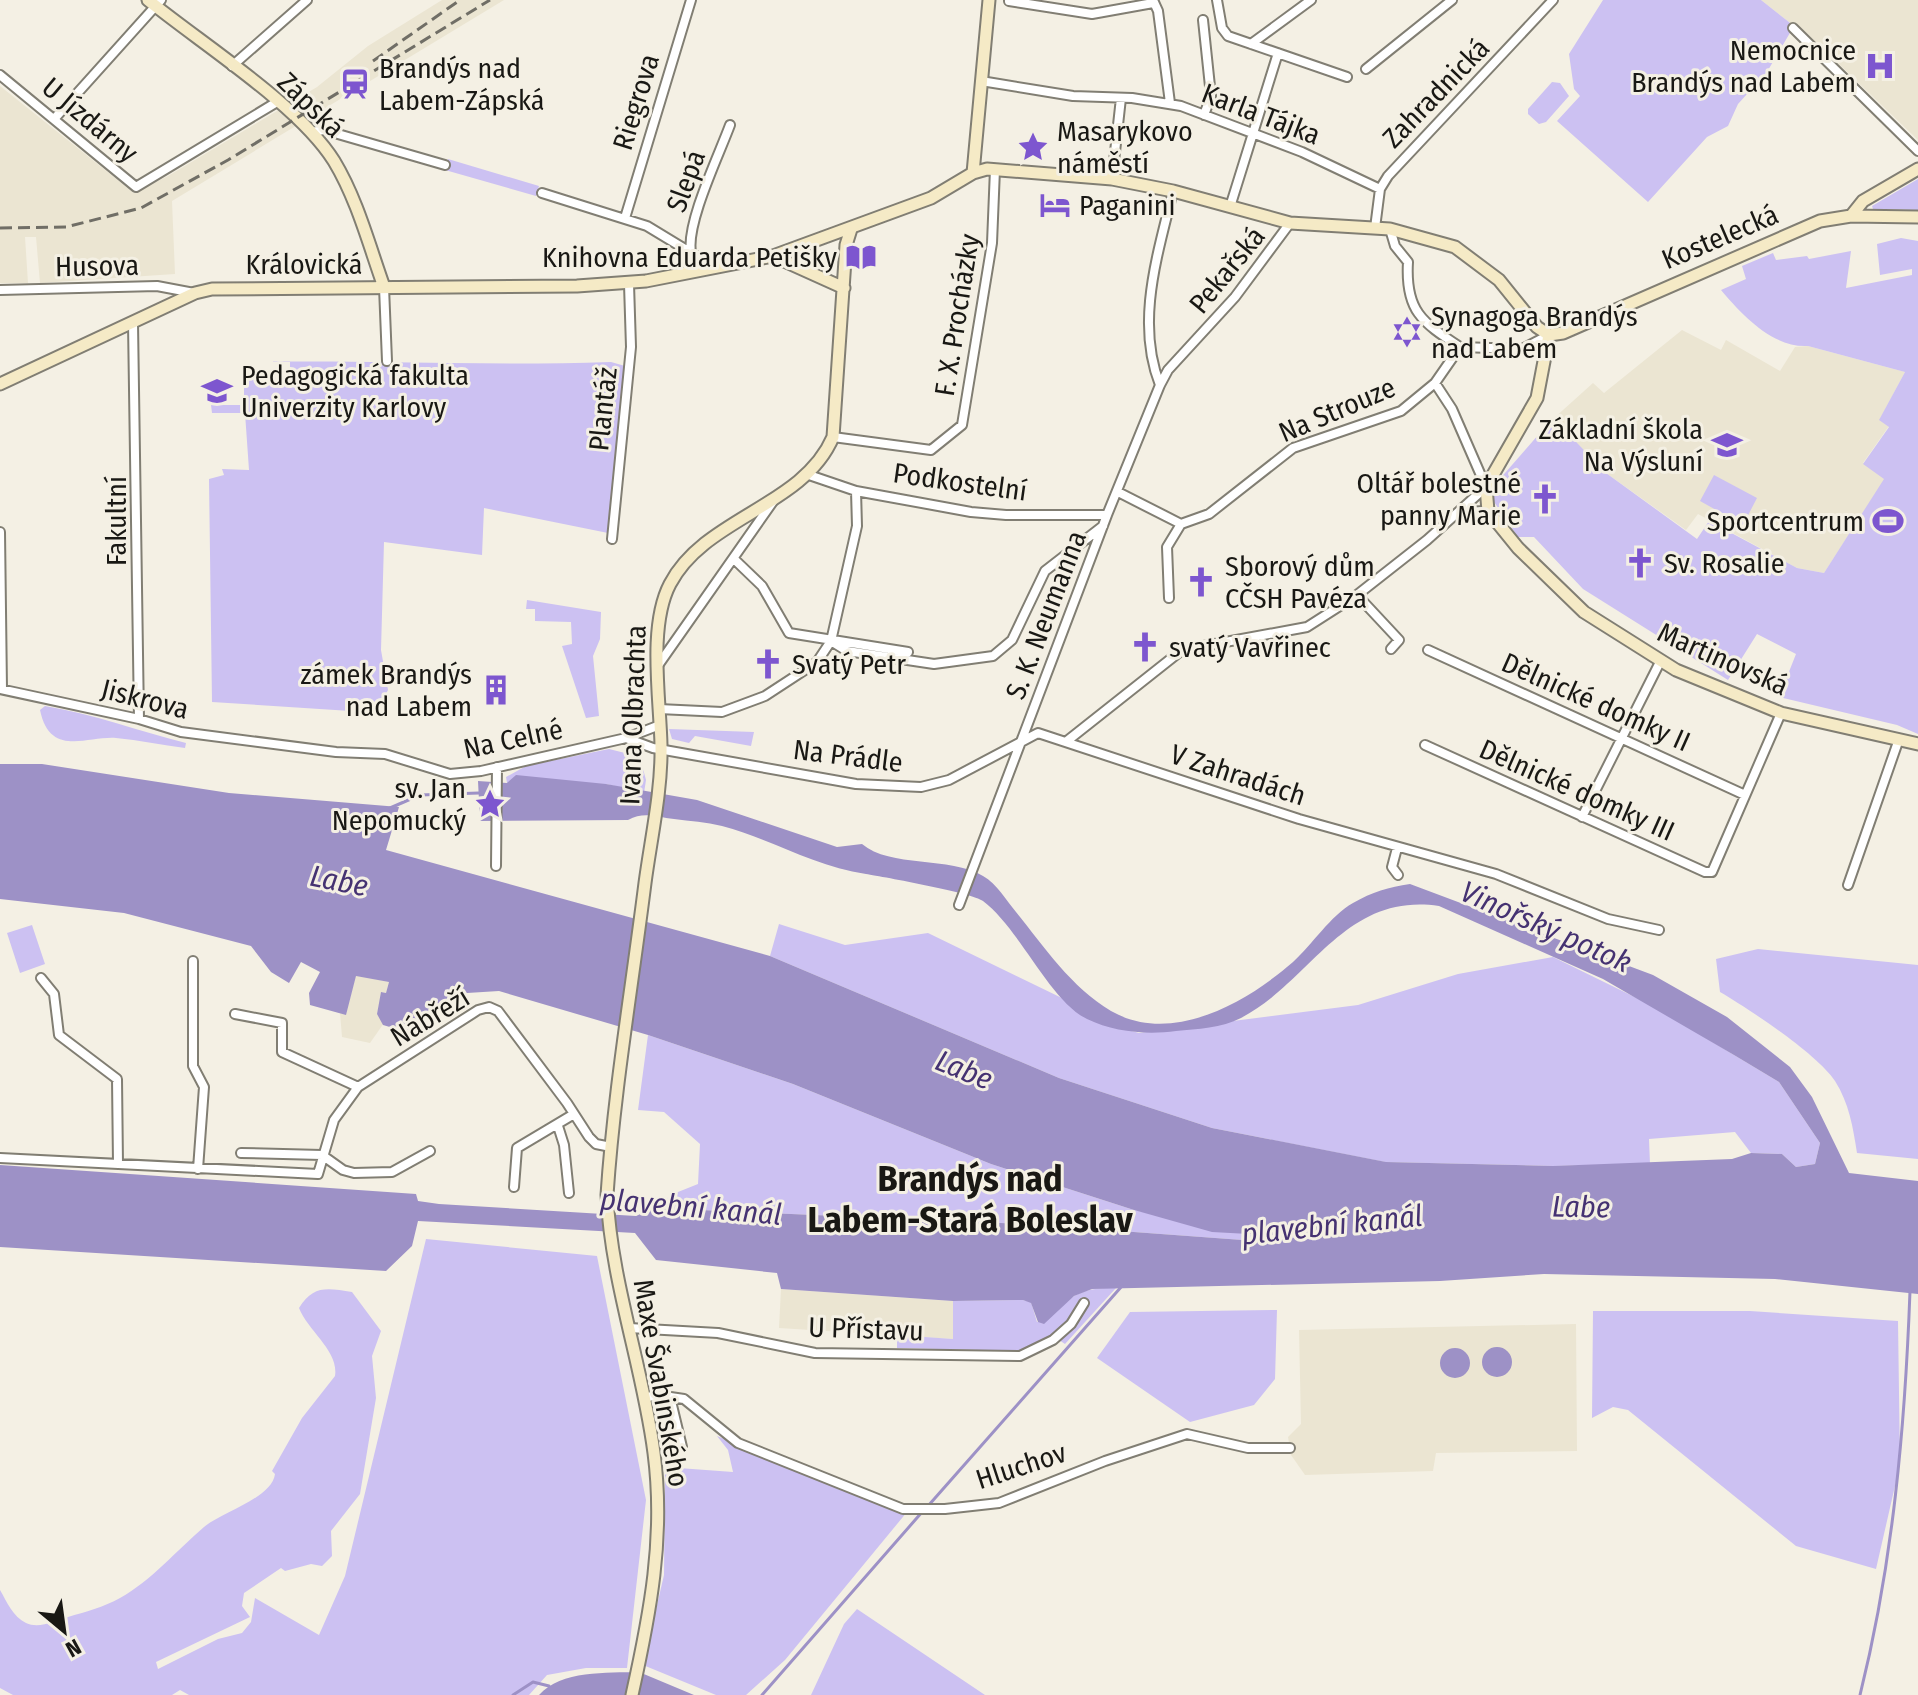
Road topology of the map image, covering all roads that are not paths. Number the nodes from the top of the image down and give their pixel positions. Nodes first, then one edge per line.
1 (307, 0) edge
2 (691, 0) edge
3 (989, 0) edge
4 (1217, 0) edge
5 (1311, 0) edge
6 (1452, 0) edge
7 (1553, 0) edge
8 (1009, 1) edge
9 (1153, 1) edge
10 (155, 2) edge
11 (1203, 20) dead end
12 (1793, 28) dead end
13 (1251, 44) junction
14 (1278, 53) junction
15 (232, 66) junction
16 (1366, 69) dead end
17 (0, 75) edge
18 (1347, 77) dead end
19 (981, 81) junction
20 (1121, 98) junction
21 (277, 102) junction
22 (1170, 103) junction
23 (1204, 115) junction
24 (55, 118) junction
25 (730, 125) dead end
26 (311, 132) junction
27 (1252, 133) junction
28 (1918, 151) edge
29 (445, 165) dead end
30 (995, 169) junction
31 (1918, 169) edge
32 (973, 173) junction
33 (1117, 181) junction
34 (1380, 189) junction
35 (1173, 191) junction
36 (542, 193) dead end
37 (1230, 207) junction
38 (1851, 216) junction
39 (1918, 217) edge
40 (625, 218) junction
41 (1290, 223) junction
42 (1375, 228) junction
43 (851, 229) junction
44 (1390, 229) junction
45 (691, 252) junction
46 (773, 256) junction
47 (713, 266) junction
48 (629, 284) junction
49 (384, 287) junction
50 (844, 288) junction
51 (0, 290) edge
52 (195, 293) junction
53 (133, 323) junction
54 (1549, 335) junction
55 (1460, 347) junction
56 (387, 361) dead end
57 (1435, 383) junction
58 (0, 384) edge
59 (1160, 385) junction
60 (833, 437) junction
61 (809, 475) junction
62 (1486, 487) junction
63 (856, 491) junction
64 (1118, 492) junction
65 (777, 497) junction
66 (1488, 511) junction
67 (1458, 512) junction
68 (1107, 515) junction
69 (1181, 524) junction
70 (1103, 526) junction
71 (0, 532) edge
72 (612, 539) dead end
73 (734, 559) junction
74 (1357, 595) junction
75 (1169, 598) dead end
76 (831, 641) junction
77 (1391, 649) dead end
78 (1428, 650) dead end
79 (908, 652) dead end
80 (1660, 662) junction
81 (659, 664) junction
82 (1, 689) edge
83 (659, 709) junction
84 (1781, 713) junction
85 (139, 719) junction
86 (660, 725) junction
87 (1621, 737) junction
88 (626, 738) junction
89 (1899, 739) junction
90 (1021, 741) junction
91 (1067, 741) junction
92 (1918, 744) edge
93 (1425, 745) dead end
94 (280, 746) joint
95 (661, 748) junction
96 (497, 767) junction
97 (1745, 795) junction
98 (1582, 817) junction
99 (1397, 848) junction
100 (496, 866) dead end
101 (1398, 875) dead end
102 (1848, 885) dead end
103 (959, 905) dead end
104 (1659, 930) dead end
105 (193, 961) dead end
106 (41, 978) dead end
107 (235, 1014) dead end
108 (619, 1079) joint
109 (358, 1087) junction
110 (574, 1114) junction
111 (558, 1126) junction
112 (611, 1147) junction
113 (430, 1151) dead end
114 (241, 1153) dead end
115 (322, 1155) junction
116 (0, 1158) edge
117 (118, 1164) junction
118 (198, 1169) junction
119 (514, 1187) dead end
120 (569, 1193) dead end
121 (1084, 1303) dead end
122 (629, 1328) junction
123 (670, 1397) junction
124 (644, 1398) junction
125 (682, 1447) dead end
126 (1290, 1448) dead end
127 (632, 1695) edge

1 - 15 street
2 - 40 street, Riegrova
3 - 19 main road
4 - 13 street
5 - 13 street
6 - 16 street
7 - 34 street, Zahradnická
8 - 9 street
9 - 22 street
10 - 15 main road, Zápská
10 - 24 street
11 - 23 street
12 - 28 street
13 - 14 street
14 - 18 street
14 - 27 street
15 - 21 main road, Zápská
17 - 24 street, U Jízdárny
19 - 20 street
19 - 32 main road
20 - 22 street, Karla Tájka
20 - 33 street
21 - 24 street, U Jízdárny
21 - 26 main road, Zápská
22 - 23 street, Karla Tájka
23 - 27 street, Karla Tájka
25 - 45 street, Slepá
26 - 29 street
26 - 49 main road, Zápská
27 - 34 street, Karla Tájka
27 - 37 street
30 - 32 main road
30 - 33 main road
30 - 60 street, F. X. Procházky
31 - 38 main road
32 - 43 main road
33 - 35 main road
34 - 42 street, Zahradnická
35 - 37 main road
35 - 59 street
36 - 40 street
37 - 41 main road
38 - 39 main road, Kostelecká
38 - 54 main road, Kostelecká
40 - 45 street
41 - 42 main road
41 - 59 street, Pekařská
42 - 44 main road
43 - 46 main road, Královická
43 - 50 main road, Ivana Olbrachta
44 - 54 main road
44 - 55 street
45 - 47 street
46 - 47 main road, Královická
46 - 50 main road
47 - 48 main road, Královická
48 - 49 main road, Královická
48 - 72 street, Plantáž
49 - 52 main road, Královická
49 - 56 street
50 - 60 main road, Ivana Olbrachta
51 - 52 street, Husova
52 - 53 main road, Královická
53 - 58 main road, Královická
53 - 85 street, Fakultní
54 - 55 street
54 - 62 main road
55 - 57 street, Na Strouze
57 - 62 street
57 - 69 street, Na Strouze
59 - 64 street, S. K. Neumanna
60 - 61 main road, Ivana Olbrachta
61 - 63 street, Podkostelní
61 - 65 main road, Ivana Olbrachta
62 - 66 main road
62 - 67 street
63 - 68 street, Podkostelní
63 - 76 street
64 - 68 street, S. K. Neumanna
64 - 69 street
65 - 73 street
65 - 81 main road, Ivana Olbrachta
66 - 67 street
66 - 80 main road, Martinovská
67 - 74 street
68 - 70 street, S. K. Neumanna
69 - 75 street
70 - 76 street
70 - 90 street, S. K. Neumanna
71 - 82 street
73 - 76 street
73 - 81 street
74 - 77 street
74 - 91 street
76 - 79 street
76 - 83 street
78 - 87 street, Dělnické domky II
80 - 84 main road, Martinovská
80 - 87 street
81 - 83 main road, Ivana Olbrachta
82 - 85 street, Jiskrova
83 - 86 main road, Ivana Olbrachta
84 - 89 main road, Martinovská
84 - 97 street
85 - 94 street, Jiskrova
86 - 88 street, Na Celné
86 - 95 main road, Ivana Olbrachta
87 - 97 street, Dělnické domky II
87 - 98 street
88 - 95 street, Na Prádle
88 - 96 street, Na Celné
89 - 92 main road, Martinovská
89 - 102 street
90 - 91 street, V Zahradách
90 - 95 street, Na Prádle
90 - 103 street, S. K. Neumanna
91 - 99 street, V Zahradách
93 - 98 street, Dělnické domky III
94 - 96 street, Na Celné
95 - 108 main road, Ivana Olbrachta
96 - 100 street
97 - 98 street, Dělnické domky III
99 - 101 street
99 - 104 street, V Zahradách
105 - 118 street
106 - 117 street
107 - 109 street
108 - 112 main road, Maxe Švabinského
109 - 110 street, Nábřeží
109 - 115 street, Nábřeží
110 - 111 street
110 - 112 street, Nábřeží
111 - 119 street
111 - 120 street
112 - 122 main road, Maxe Švabinského
113 - 115 street
114 - 115 street
115 - 118 street
116 - 117 street
117 - 118 street
121 - 122 street, U Přístavu
122 - 124 main road, Maxe Švabinského
123 - 124 street, Hluchov
123 - 125 street
123 - 126 street, Hluchov
124 - 127 main road, Maxe Švabinského

